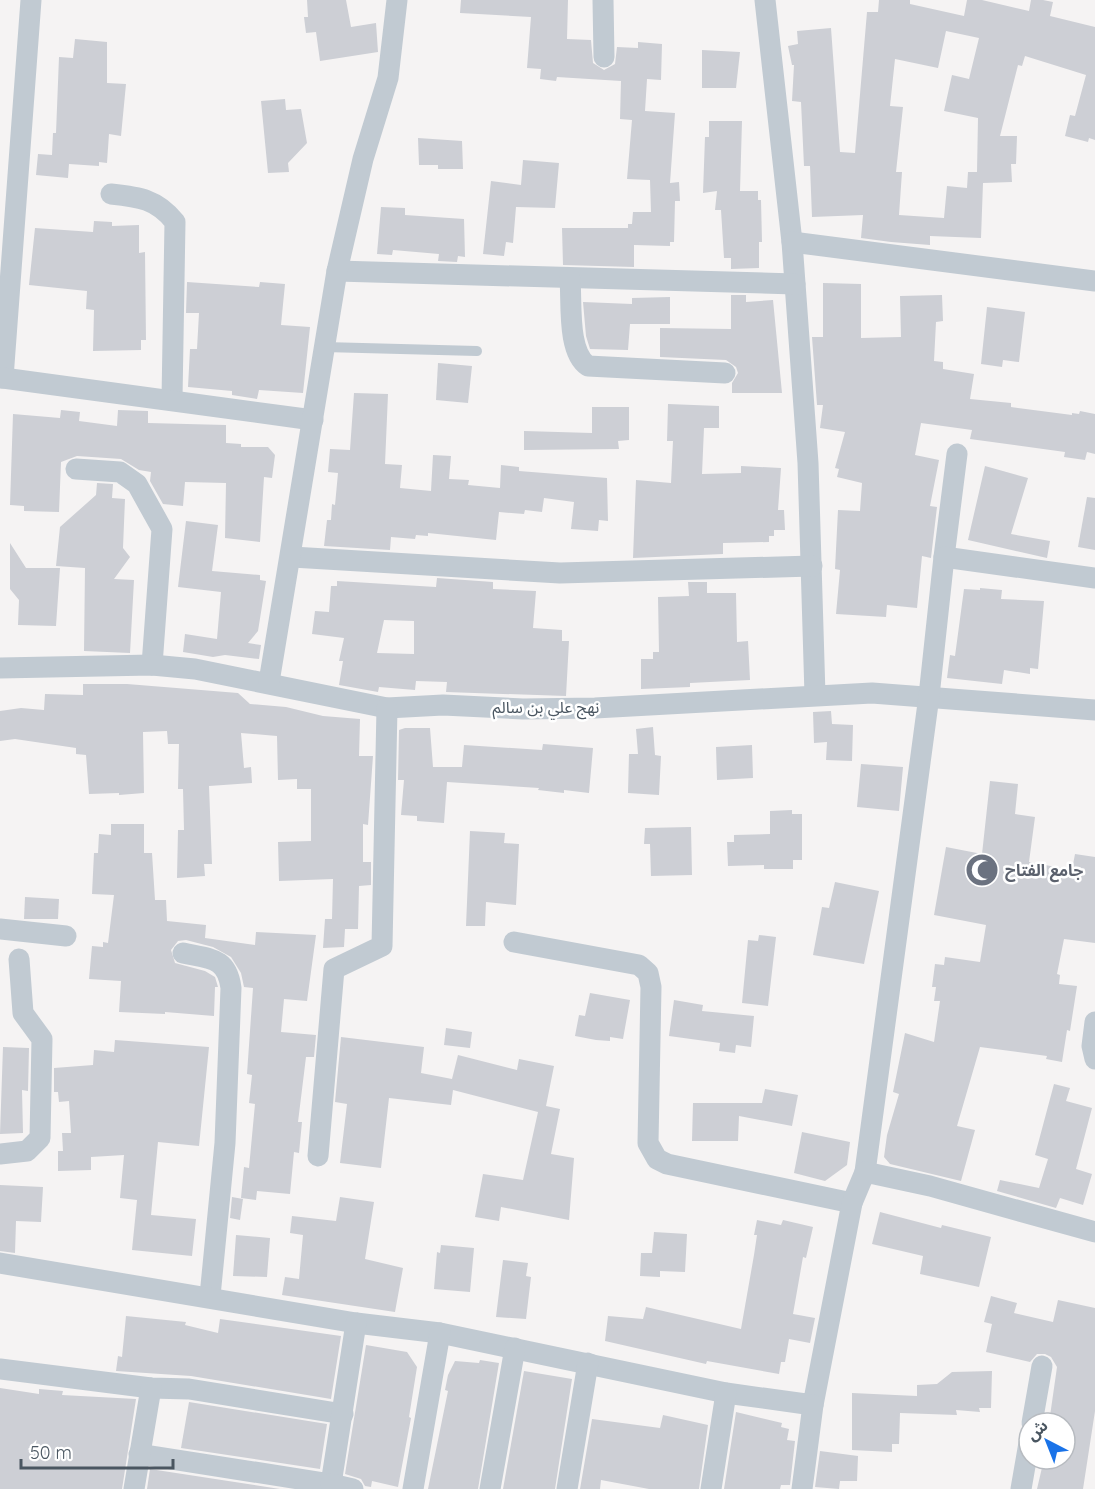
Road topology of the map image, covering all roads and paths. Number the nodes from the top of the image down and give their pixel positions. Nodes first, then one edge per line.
1 (31, 0) edge
2 (397, 0) edge
3 (603, 0) edge
4 (765, 0) edge
5 (604, 57) dead end
6 (111, 194) dead end
7 (792, 242) junction
8 (337, 271) junction
9 (570, 279) junction
10 (1095, 281) edge
11 (795, 284) junction
12 (324, 346) junction
13 (477, 351) dead end
14 (726, 373) dead end
15 (2, 378) edge
16 (172, 399) junction
17 (313, 420) junction
18 (957, 454) dead end
19 (76, 469) dead end
20 (292, 556) junction
21 (944, 557) junction
22 (812, 566) junction
23 (1095, 578) edge
24 (152, 665) junction
25 (0, 668) edge
26 (269, 682) junction
27 (815, 695) junction
28 (929, 696) junction
29 (387, 708) junction
30 (1095, 710) edge
31 (0, 929) edge
32 (66, 936) dead end
33 (514, 942) dead end
34 (183, 953) dead end
35 (19, 959) dead end
36 (1095, 1022) edge
37 (1095, 1059) edge
38 (0, 1154) edge
39 (318, 1156) dead end
40 (865, 1172) junction
41 (852, 1203) junction
42 (1095, 1232) edge
43 (0, 1263) edge
44 (210, 1296) junction
45 (356, 1323) junction
46 (440, 1333) junction
47 (515, 1348) junction
48 (588, 1363) junction
49 (1042, 1366) dead end
50 (0, 1369) edge
51 (151, 1388) junction
52 (726, 1393) junction
53 (813, 1405) junction
54 (1034, 1411) edge
55 (343, 1414) junction
56 (139, 1454) junction
57 (1024, 1471) edge
58 (331, 1484) junction
59 (134, 1489) edge
60 (353, 1489) edge
61 (413, 1489) edge
62 (490, 1489) edge
63 (567, 1489) edge
64 (711, 1489) edge
65 (802, 1489) edge
66 (1021, 1489) edge

1 - 15 street
2 - 8 street
3 - 5 street
4 - 7 street
6 - 16 street
7 - 10 street
7 - 11 street
8 - 9 street
8 - 12 street
9 - 11 street
9 - 14 street
11 - 22 street
12 - 13 lane
12 - 17 street
15 - 16 street
16 - 17 street
17 - 20 street
18 - 21 street
19 - 24 street
20 - 22 street
20 - 26 street
21 - 23 street
21 - 28 street
22 - 27 street
24 - 25 street, نهج علي بن سالم
24 - 26 street, نهج علي بن سالم
26 - 29 street, نهج علي بن سالم
27 - 28 street, نهج علي بن سالم
27 - 29 street, نهج علي بن سالم
28 - 30 street, نهج علي بن سالم
28 - 40 street
29 - 39 street
31 - 32 street
33 - 41 street
34 - 44 street
35 - 38 street
36 - 37 street
40 - 41 street
40 - 42 street
41 - 53 street
43 - 44 street
44 - 45 street
45 - 46 street
45 - 55 street
46 - 47 street
46 - 61 street
47 - 48 street
47 - 62 street
48 - 52 street
48 - 63 street
49 - 54 street
50 - 51 street
51 - 55 street
51 - 56 street
52 - 53 street
52 - 64 street
53 - 65 street
55 - 58 street
56 - 58 street
56 - 59 street
57 - 66 street
58 - 60 street

